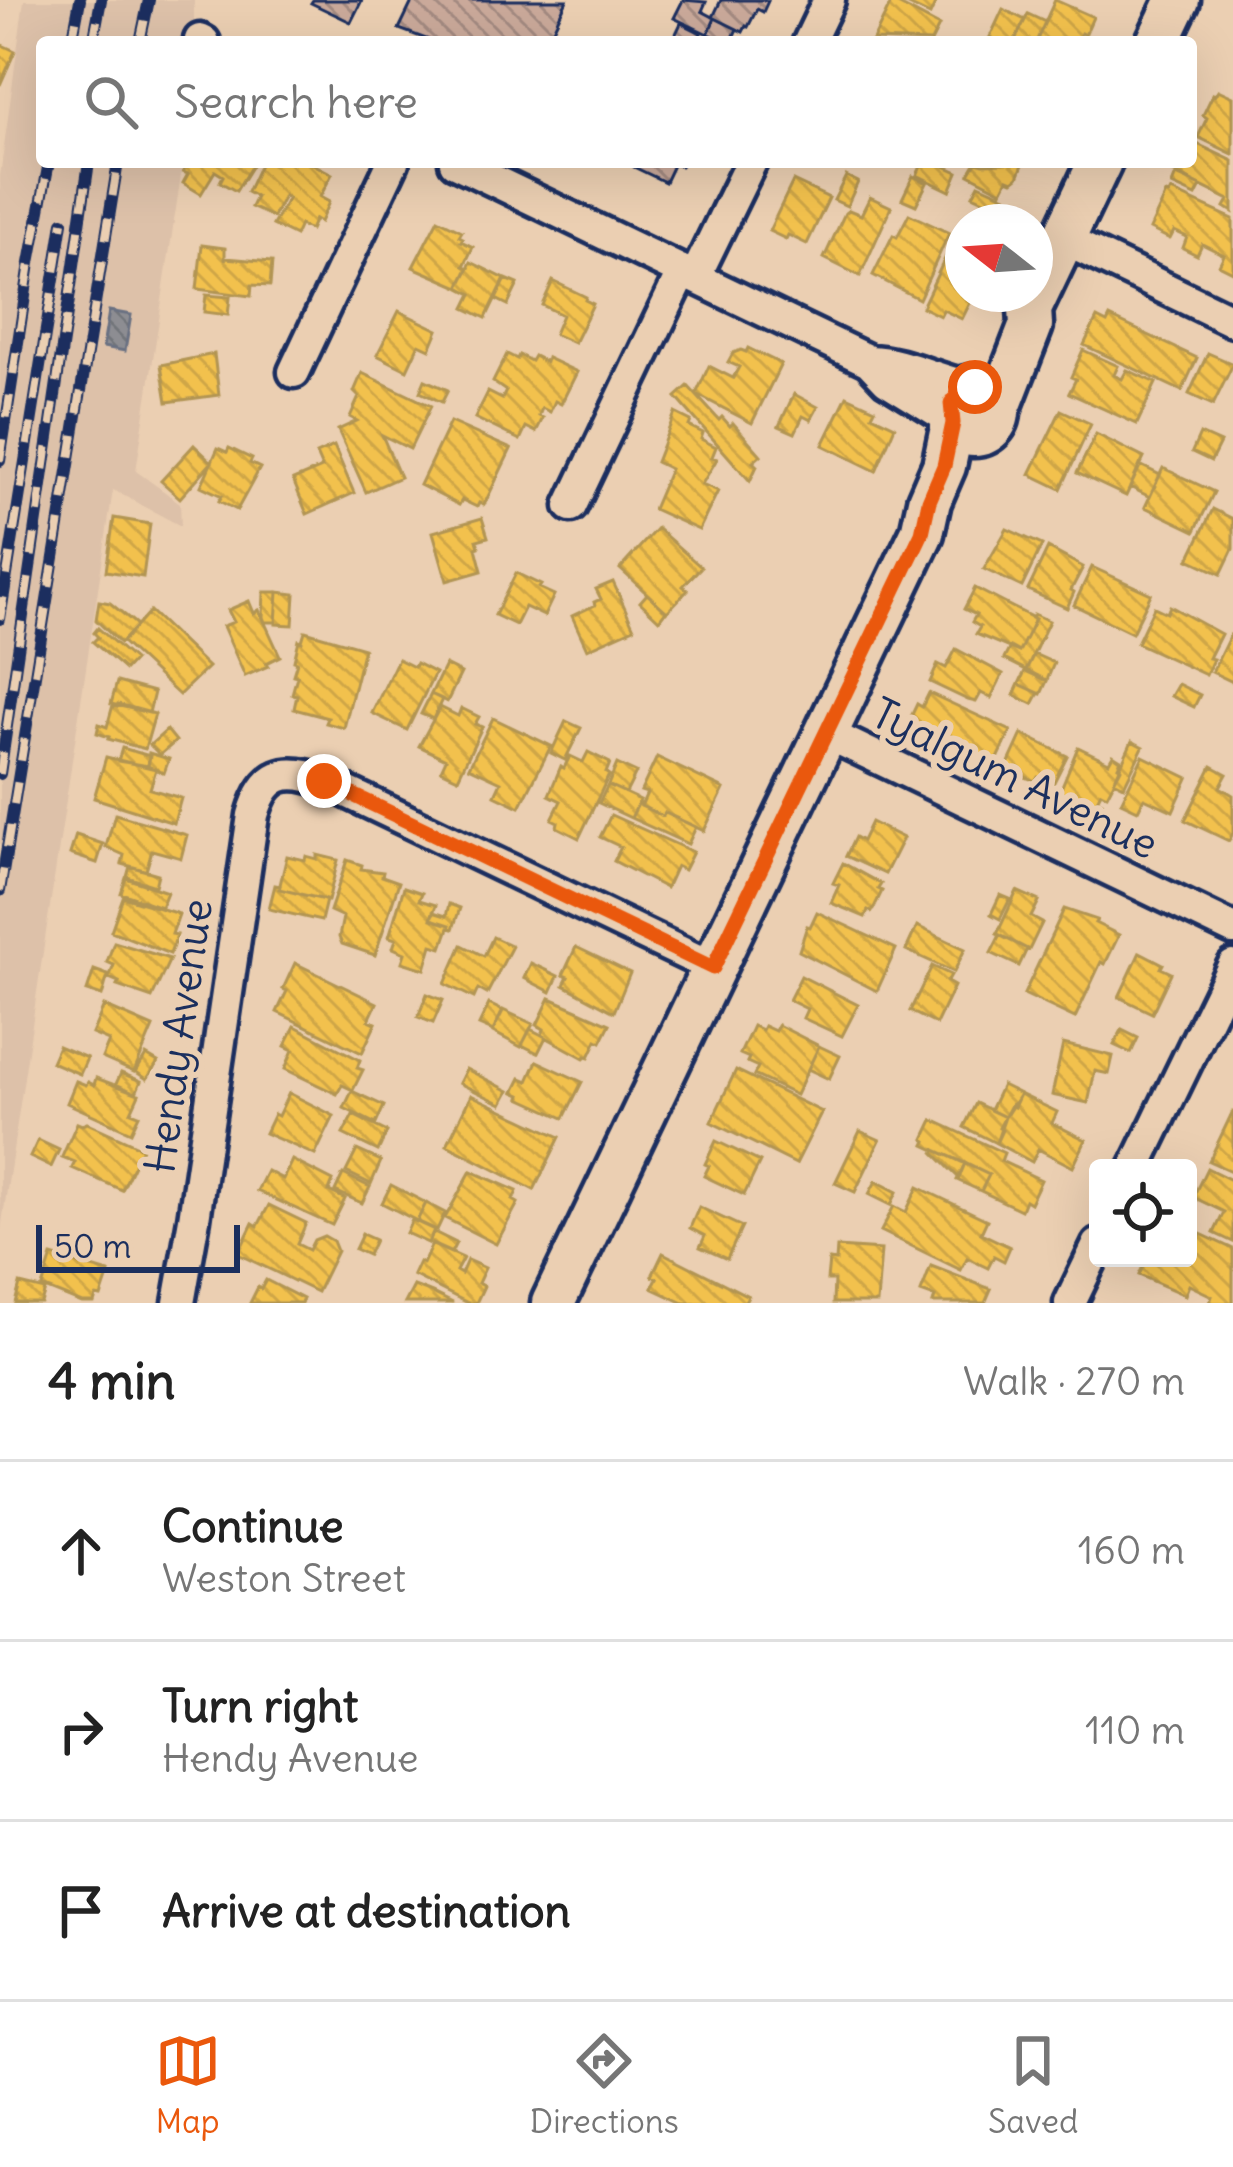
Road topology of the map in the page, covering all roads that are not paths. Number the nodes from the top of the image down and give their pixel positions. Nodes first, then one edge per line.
1 (829, 0) edge
2 (1178, 0) edge
3 (812, 36) edge
4 (1161, 36) edge
5 (389, 168) edge
6 (467, 168) edge
7 (748, 168) edge
8 (1097, 168) edge
9 (1063, 239) junction
10 (689, 274) junction
11 (1233, 321) edge
12 (294, 372) dead end
13 (973, 410) junction
14 (572, 506) dead end
15 (826, 734) junction
16 (1233, 929) edge
17 (1233, 966) edge
18 (713, 968) junction
19 (1140, 1159) edge
20 (1089, 1264) edge
21 (178, 1303) edge
22 (553, 1303) edge
23 (1070, 1303) edge

1 - 3 street
2 - 4 street
5 - 12 street
6 - 10 street
7 - 10 street
8 - 9 street
9 - 11 street
9 - 13 street
10 - 13 street
10 - 14 street
13 - 15 street
15 - 16 street, Tyalgum Avenue
15 - 18 street
17 - 19 street
18 - 21 street, Hendy Avenue
18 - 22 street
20 - 23 street

